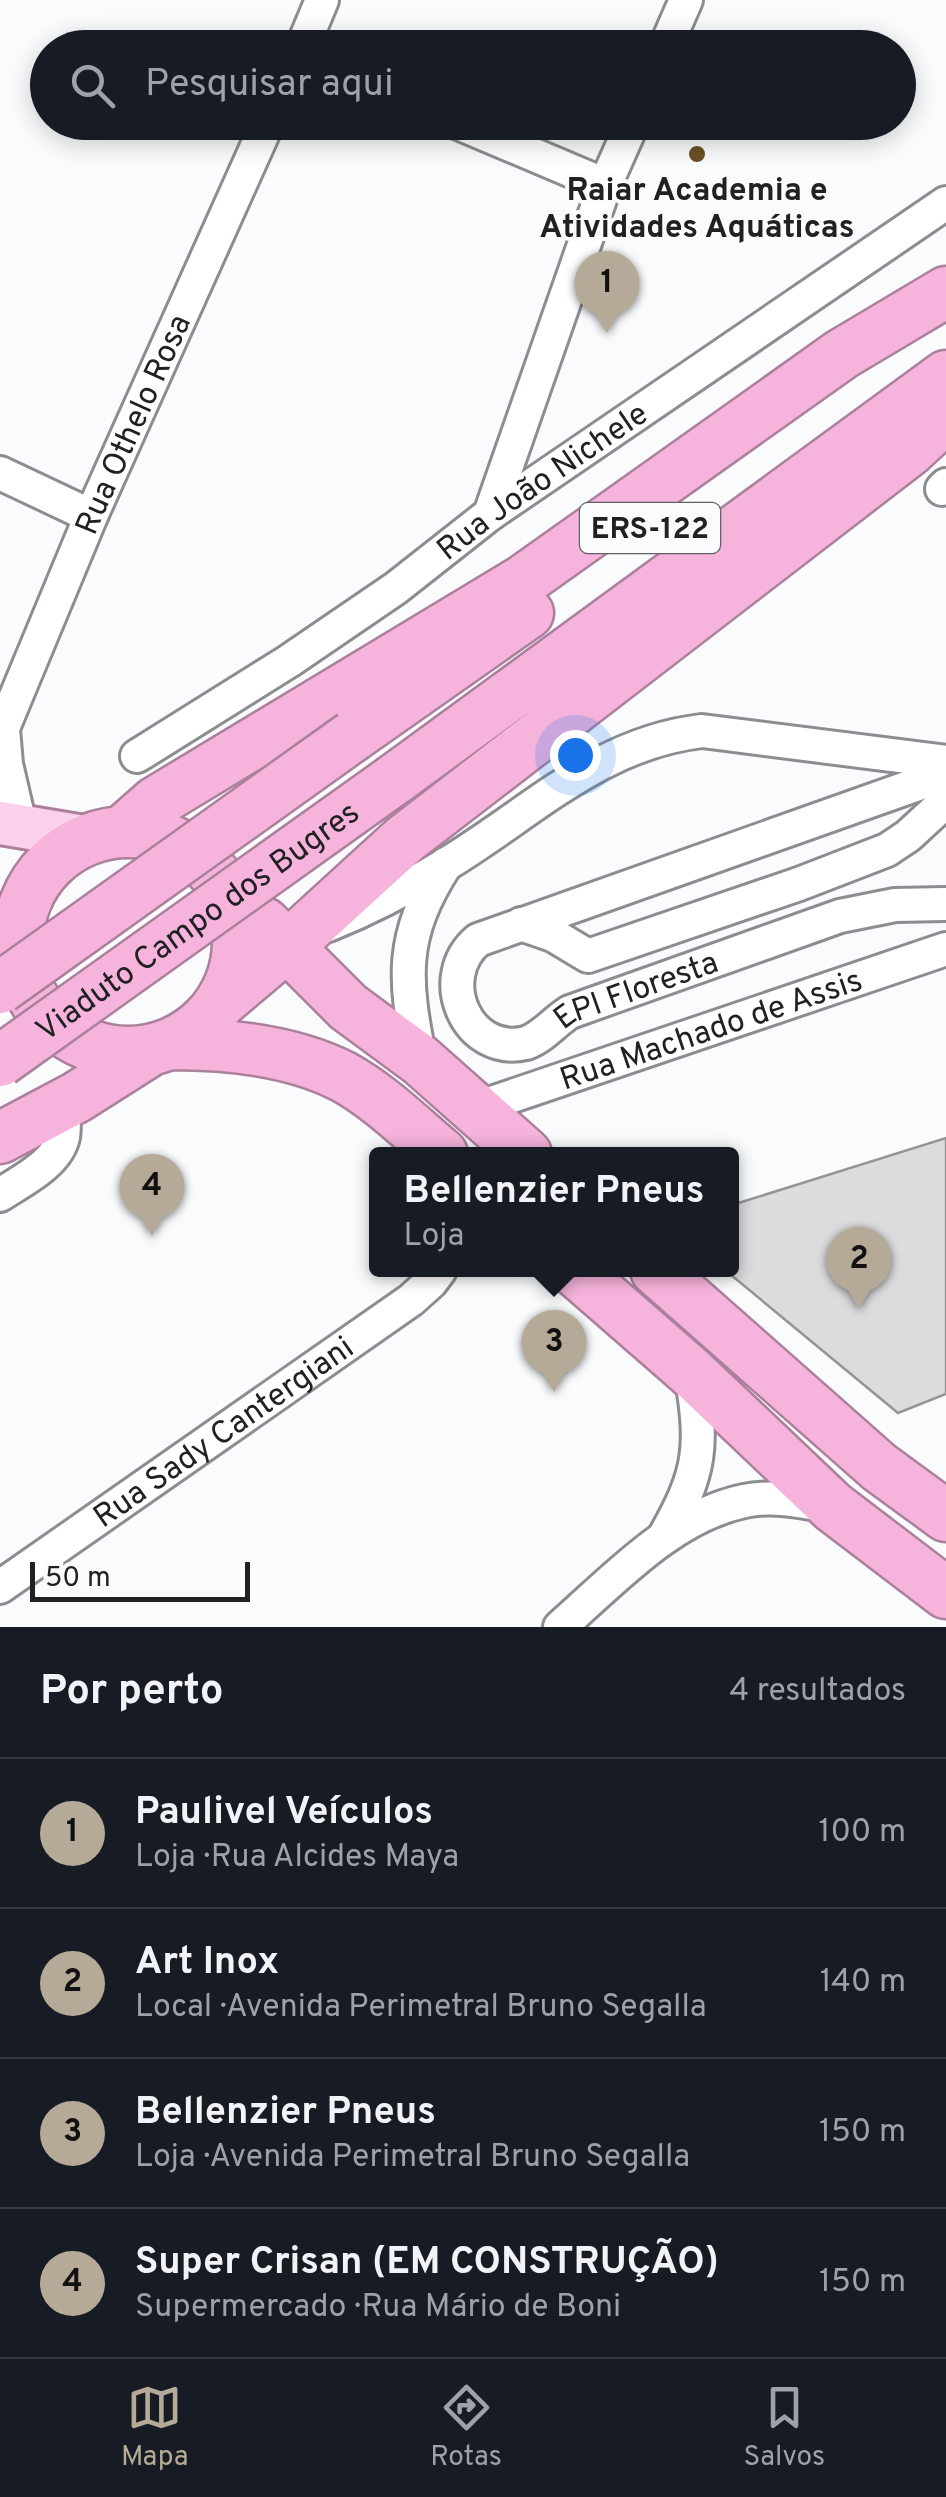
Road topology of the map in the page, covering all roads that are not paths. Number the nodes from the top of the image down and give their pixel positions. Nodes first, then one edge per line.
1 (322, 0) edge
2 (686, 0) edge
3 (310, 30) edge
4 (673, 30) edge
5 (260, 140) edge
6 (499, 140) edge
7 (624, 140) edge
8 (605, 185) junction
9 (946, 203) edge
10 (946, 292) edge
11 (946, 321) edge
12 (946, 376) edge
13 (946, 417) edge
14 (0, 474) edge
15 (490, 514) junction
16 (91, 516) junction
17 (2, 732) edge
18 (137, 756) dead end
19 (946, 762) edge
20 (946, 774) edge
21 (946, 801) edge
22 (106, 834) junction
23 (22, 841) edge
24 (446, 864) junction
25 (214, 871) junction
26 (0, 899) edge
27 (946, 904) edge
28 (521, 924) junction
29 (293, 941) junction
30 (946, 949) edge
31 (13, 990) edge
32 (223, 1000) junction
33 (161, 1047) junction
34 (0, 1060) edge
35 (420, 1060) junction
36 (63, 1104) junction
37 (474, 1109) junction
38 (0, 1138) edge
39 (434, 1147) edge
40 (518, 1147) edge
41 (0, 1195) edge
42 (433, 1277) edge
43 (582, 1277) edge
44 (664, 1277) edge
45 (691, 1372) junction
46 (833, 1506) junction
47 (946, 1516) edge
48 (664, 1537) junction
49 (0, 1587) edge
50 (946, 1593) edge
51 (560, 1627) edge

1 - 3 street
2 - 4 street
5 - 16 street, Rua Othelo Rosa
6 - 8 street
7 - 8 street
8 - 15 street
9 - 15 street, Rua João Nichele
10 - 22 highway
11 - 31 highway, Viaduto Campo dos Bugres / ERS-122, bridge
12 - 34 highway, Viaduto Campo dos Bugres / ERS-122, bridge
13 - 29 highway
14 - 16 street
15 - 18 street, Rua João Nichele
16 - 17 street, Rua Othelo Rosa
17 - 23 street, Rua Othelo Rosa
19 - 24 street
20 - 28 street, EPI Floresta
21 - 28 street, EPI Floresta
22 - 23 highway
22 - 25 highway
23 - 26 highway
23 - 31 highway
24 - 29 street
24 - 35 street
25 - 29 highway
25 - 32 highway
27 - 28 street, EPI Floresta
29 - 32 highway
29 - 35 highway
30 - 37 street, Rua Machado de Assis
31 - 33 highway
32 - 33 highway
33 - 36 highway
33 - 39 highway
35 - 37 highway
36 - 38 highway
36 - 41 street
37 - 40 highway
42 - 49 street, Rua Sady Cantergiani
43 - 45 highway
44 - 47 highway
45 - 46 highway
45 - 48 street
46 - 48 street
46 - 50 highway
48 - 51 street

